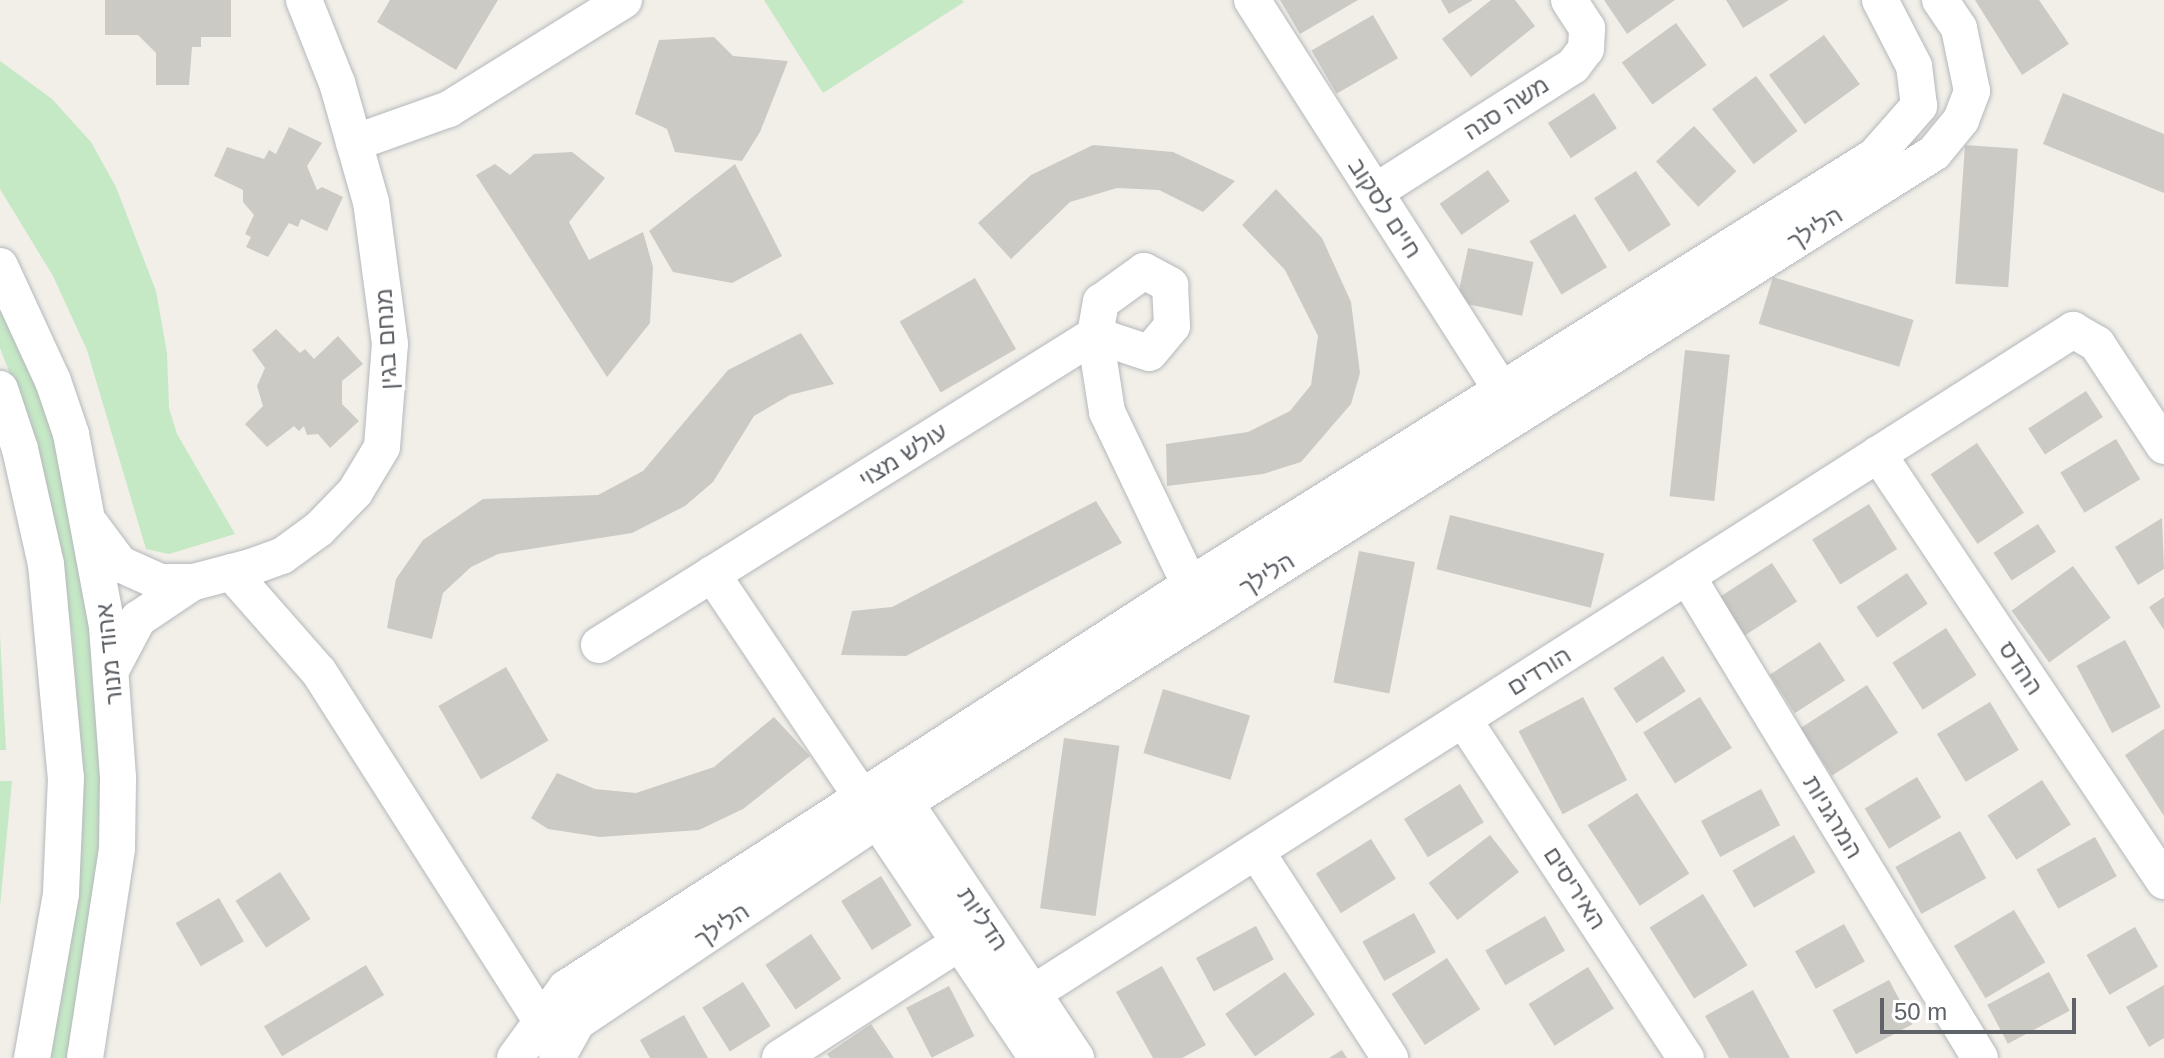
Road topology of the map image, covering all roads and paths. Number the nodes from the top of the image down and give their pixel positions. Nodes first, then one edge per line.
1 (304, 0) edge
2 (624, 0) edge
3 (1252, 0) edge
4 (1569, 0) edge
5 (1880, 0) edge
6 (1940, 0) edge
7 (354, 143) junction
8 (1375, 192) junction
9 (0, 266) edge
10 (0, 389) edge
11 (1509, 402) junction
12 (2164, 446) edge
13 (1878, 454) junction
14 (91, 525) junction
15 (231, 572) junction
16 (712, 574) junction
17 (1687, 576) junction
18 (194, 582) junction
19 (1190, 585) junction
20 (599, 645) dead end
21 (111, 671) junction
22 (1463, 719) junction
23 (883, 801) junction
24 (1256, 851) junction
25 (2164, 881) edge
26 (959, 943) junction
27 (1019, 1003) junction
28 (541, 1020) junction
29 (32, 1058) edge
30 (85, 1058) edge
31 (515, 1058) edge
32 (557, 1058) edge
33 (780, 1058) edge
34 (1037, 1058) edge
35 (1076, 1058) edge
36 (1390, 1058) edge
37 (1686, 1058) edge
38 (1980, 1058) edge

1 - 7 street, מנחם בגין
2 - 7 street
3 - 8 street, חיים לסקוב
4 - 8 street, משה סנה
5 - 11 street, הלילך
6 - 11 street, הלילך
7 - 15 street, מנחם בגין
8 - 11 street, חיים לסקוב
9 - 14 street, אהוד מנור
10 - 29 street
11 - 19 street, הלילך
11 - 23 street, הלילך
12 - 13 street, הורדים
13 - 17 street, הורדים
13 - 25 street, ההדס
14 - 18 street, מנחם בגין
14 - 21 street, אהוד מנור
15 - 18 street, מנחם בגין
15 - 28 street
16 - 19 street, עולש מצוי
16 - 20 street, עולש מצוי
16 - 23 street
17 - 22 street, הורדים
17 - 38 street, המרגניות
18 - 21 street, מנחם בגין
19 - 23 street, הלילך
21 - 30 street, אהוד מנור
22 - 24 street, הורדים
22 - 37 street, האיריסים
23 - 26 street, הדליות
23 - 27 street, הדליות
23 - 28 street, הלילך
23 - 32 street, הלילך
24 - 27 street, הורדים
24 - 36 street
26 - 27 street, הדליות
26 - 33 street, הדליות
27 - 34 street, הדליות
27 - 35 street, הדליות
28 - 31 street, הלילך

